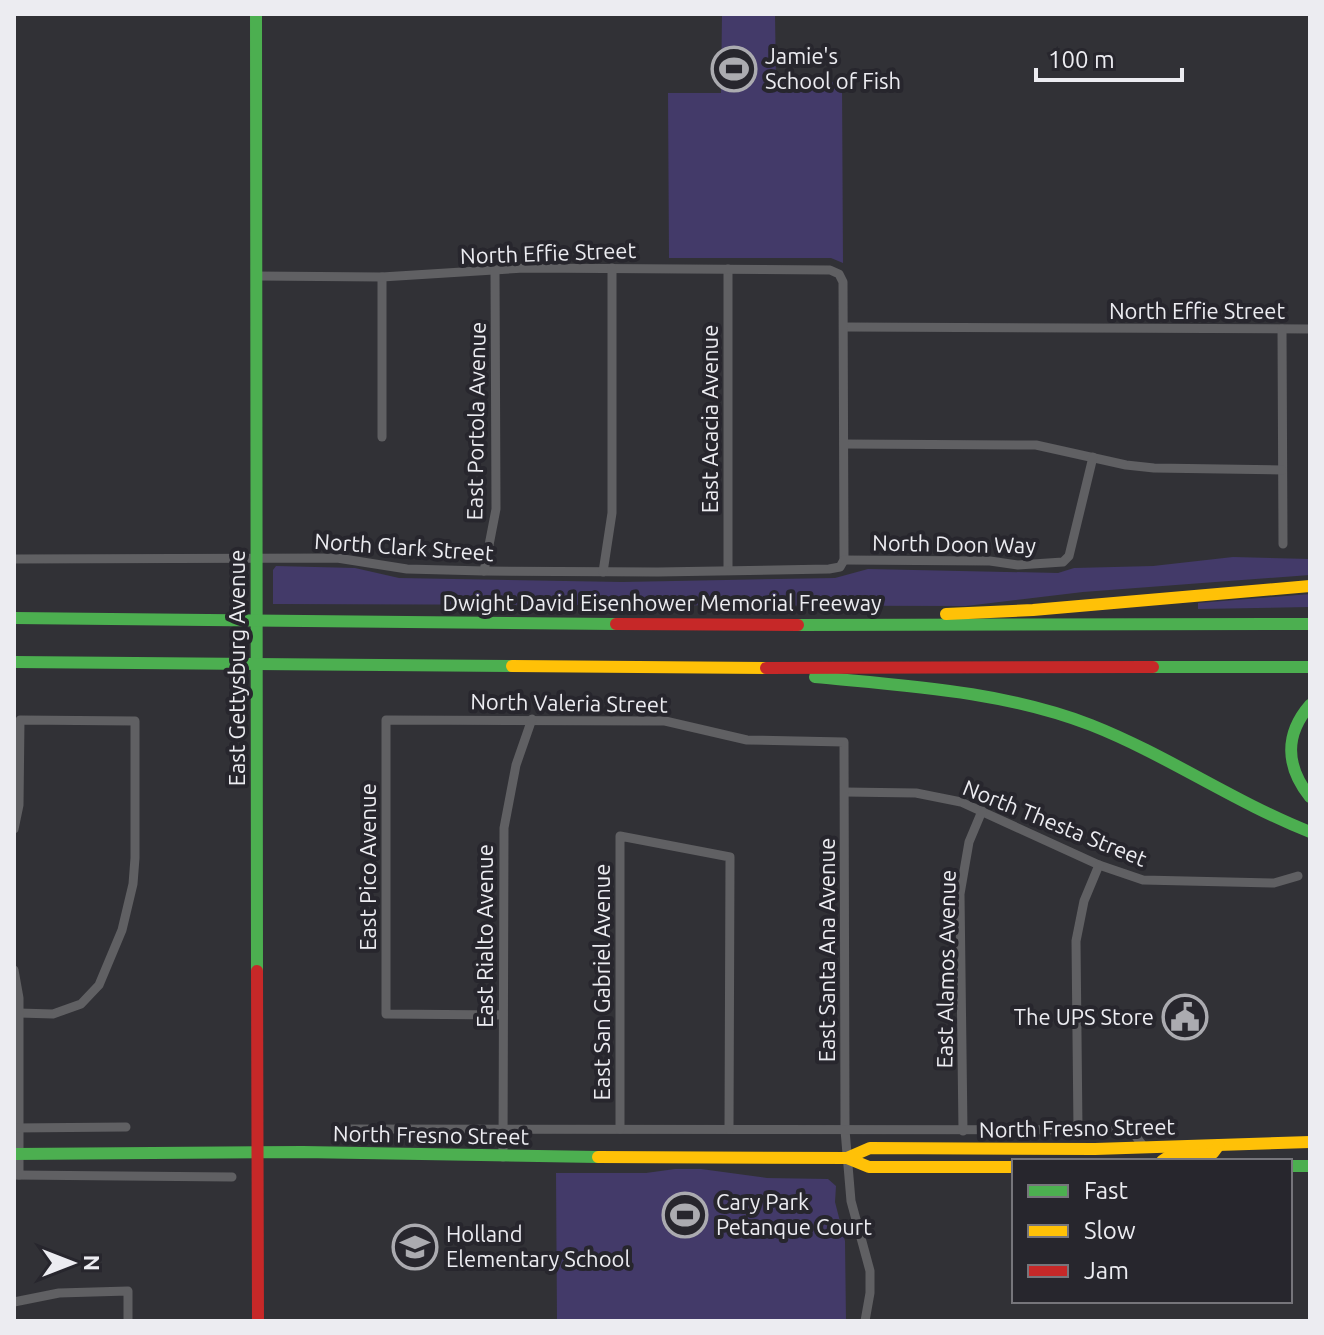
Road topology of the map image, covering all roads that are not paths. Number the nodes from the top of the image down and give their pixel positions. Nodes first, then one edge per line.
1 (256, 14) edge
2 (612, 268) junction
3 (728, 269) junction
4 (495, 271) junction
5 (256, 276) junction
6 (382, 277) junction
7 (844, 327) junction
8 (1282, 329) junction
9 (1310, 329) edge
10 (382, 437) dead end
11 (844, 444) junction
12 (1093, 457) junction
13 (1282, 470) junction
14 (1283, 544) dead end
15 (14, 559) edge
16 (257, 559) junction
17 (842, 564) junction
18 (728, 570) junction
19 (484, 571) junction
20 (603, 572) junction
21 (1310, 586) edge
22 (1310, 616) edge
23 (14, 618) edge
24 (1310, 624) edge
25 (769, 625) junction
26 (1151, 625) junction
27 (14, 662) edge
28 (1310, 667) edge
29 (729, 668) junction
30 (1310, 705) edge
31 (532, 719) junction
32 (386, 720) joint
33 (844, 742) joint
34 (845, 792) junction
35 (1310, 797) edge
36 (982, 811) junction
37 (14, 829) edge
38 (1310, 832) edge
39 (1099, 865) junction
40 (1298, 876) dead end
41 (14, 970) edge
42 (19, 1013) junction
43 (503, 1015) junction
44 (126, 1127) dead end
45 (17, 1128) edge
46 (345, 1129) dead end
47 (503, 1129) junction
48 (620, 1129) junction
49 (729, 1129) junction
50 (845, 1130) junction
51 (1078, 1130) junction
52 (963, 1131) junction
53 (1310, 1142) edge
54 (1219, 1145) junction
55 (1144, 1147) junction
56 (258, 1152) junction
57 (16, 1154) edge
58 (503, 1157) junction
59 (847, 1158) junction
60 (1165, 1159) edge
61 (1012, 1167) edge
62 (16, 1175) edge
63 (232, 1177) dead end
64 (14, 1302) edge
65 (128, 1321) edge
66 (258, 1321) edge
67 (865, 1321) edge

1 - 5 main road, East Gettysburg Avenue
2 - 3 street, North Effie Street
2 - 4 street, North Effie Street
2 - 20 street
3 - 7 street, North Effie Street
3 - 18 street, East Acacia Avenue
4 - 6 street, North Effie Street
4 - 19 street, East Portola Avenue
5 - 6 street, North Effie Street
5 - 16 main road, East Gettysburg Avenue
6 - 10 street
7 - 8 street, North Effie Street
7 - 11 street
8 - 9 street, North Effie Street
8 - 13 street
11 - 12 street
11 - 17 street
12 - 13 street
12 - 17 street, North Doon Way
13 - 14 street
15 - 16 street, North Clark Street
16 - 19 street, North Clark Street
16 - 56 main road, East Gettysburg Avenue
17 - 18 street, North Clark Street
18 - 20 street, North Clark Street
19 - 20 street, North Clark Street
21 - 25 main road
22 - 26 main road
23 - 25 main road, Dwight David Eisenhower Memorial Freeway
24 - 26 main road, Dwight David Eisenhower Memorial Freeway
25 - 26 main road, Dwight David Eisenhower Memorial Freeway
27 - 29 main road
28 - 29 main road
29 - 38 main road
30 - 35 main road
31 - 32 street, North Valeria Street
31 - 33 street, North Valeria Street
31 - 43 street, East Rialto Avenue
32 - 43 street, East Pico Avenue
33 - 34 street, East Santa Ana Avenue
34 - 36 street, North Thesta Street
34 - 50 street, East Santa Ana Avenue
36 - 39 street, North Thesta Street
36 - 52 street, East Alamos Avenue
37 - 42 street
39 - 40 street, North Thesta Street
39 - 51 street
41 - 42 street
42 - 45 street
43 - 47 street, East Rialto Avenue
44 - 45 street
45 - 57 street
46 - 47 street
47 - 48 street
47 - 58 street, East Rialto Avenue
48 - 49 street
48 - 49 street, East San Gabriel Avenue
49 - 50 street
50 - 52 street
50 - 59 street, East Santa Ana Avenue
51 - 52 street
51 - 55 street
53 - 54 main road, North Fresno Street
54 - 55 main road, North Fresno Street
54 - 60 main road
55 - 59 main road, North Fresno Street
56 - 57 main road, North Fresno Street
56 - 58 main road, North Fresno Street
56 - 66 main road, East Gettysburg Avenue
57 - 62 street
58 - 59 main road, North Fresno Street
59 - 61 main road, North Fresno Street
59 - 67 street, East Santa Ana Avenue
62 - 63 street
64 - 65 street

